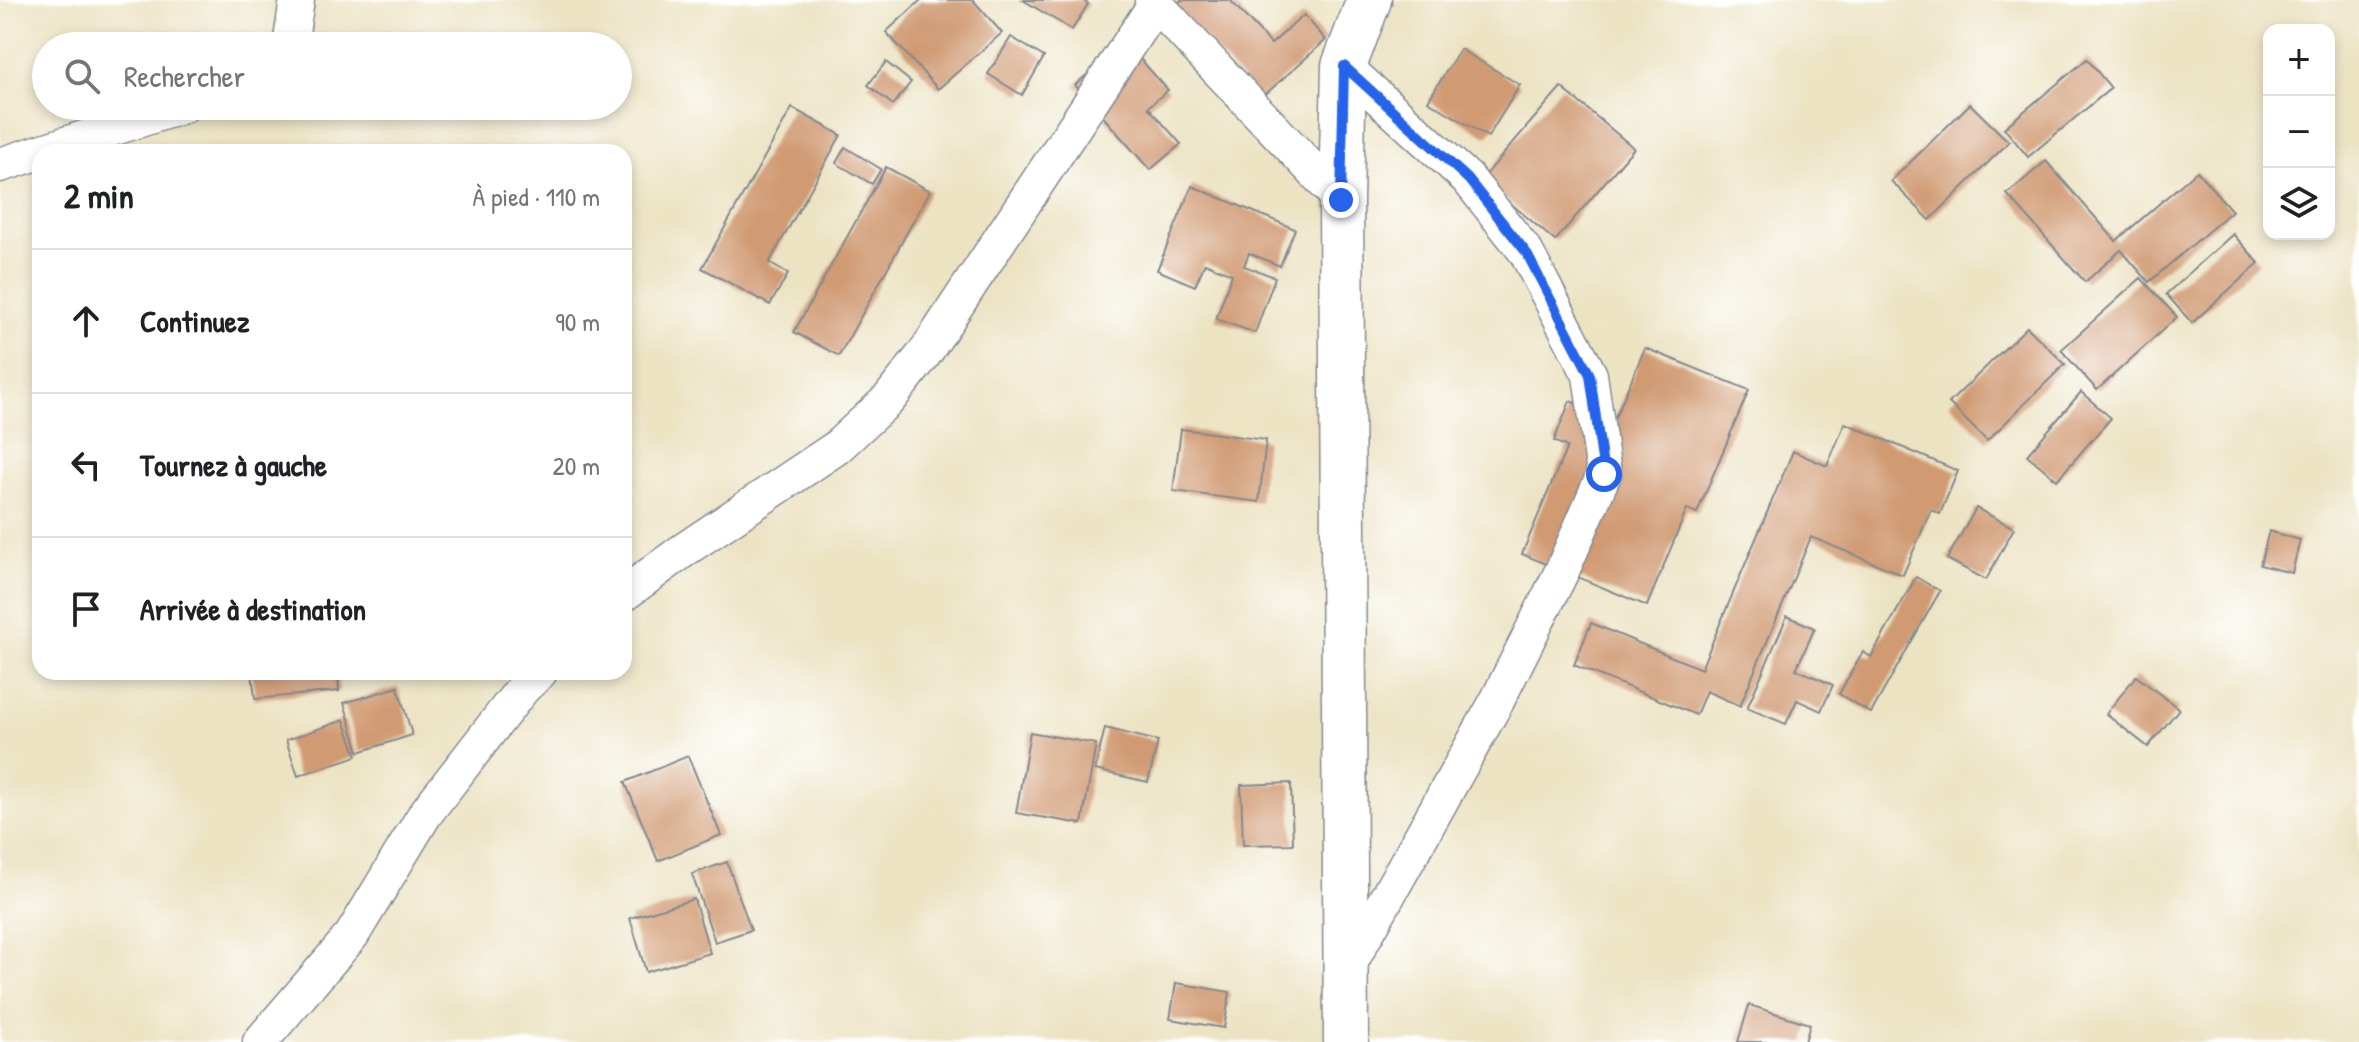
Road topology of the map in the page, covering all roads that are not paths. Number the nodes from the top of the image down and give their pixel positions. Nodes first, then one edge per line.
1 (297, 0) edge
2 (1369, 0) edge
3 (1154, 2) edge
4 (292, 32) edge
5 (1344, 66) junction
6 (140, 120) edge
7 (65, 144) edge
8 (32, 155) edge
9 (0, 165) edge
10 (1341, 200) junction
11 (632, 588) edge
12 (532, 680) edge
13 (1345, 972) junction
14 (260, 1042) edge
15 (1346, 1042) edge

1 - 4 street
2 - 5 street
3 - 10 street
3 - 11 street
5 - 10 street
5 - 13 street
6 - 7 street
8 - 9 street
10 - 13 street
12 - 14 street
13 - 15 street

